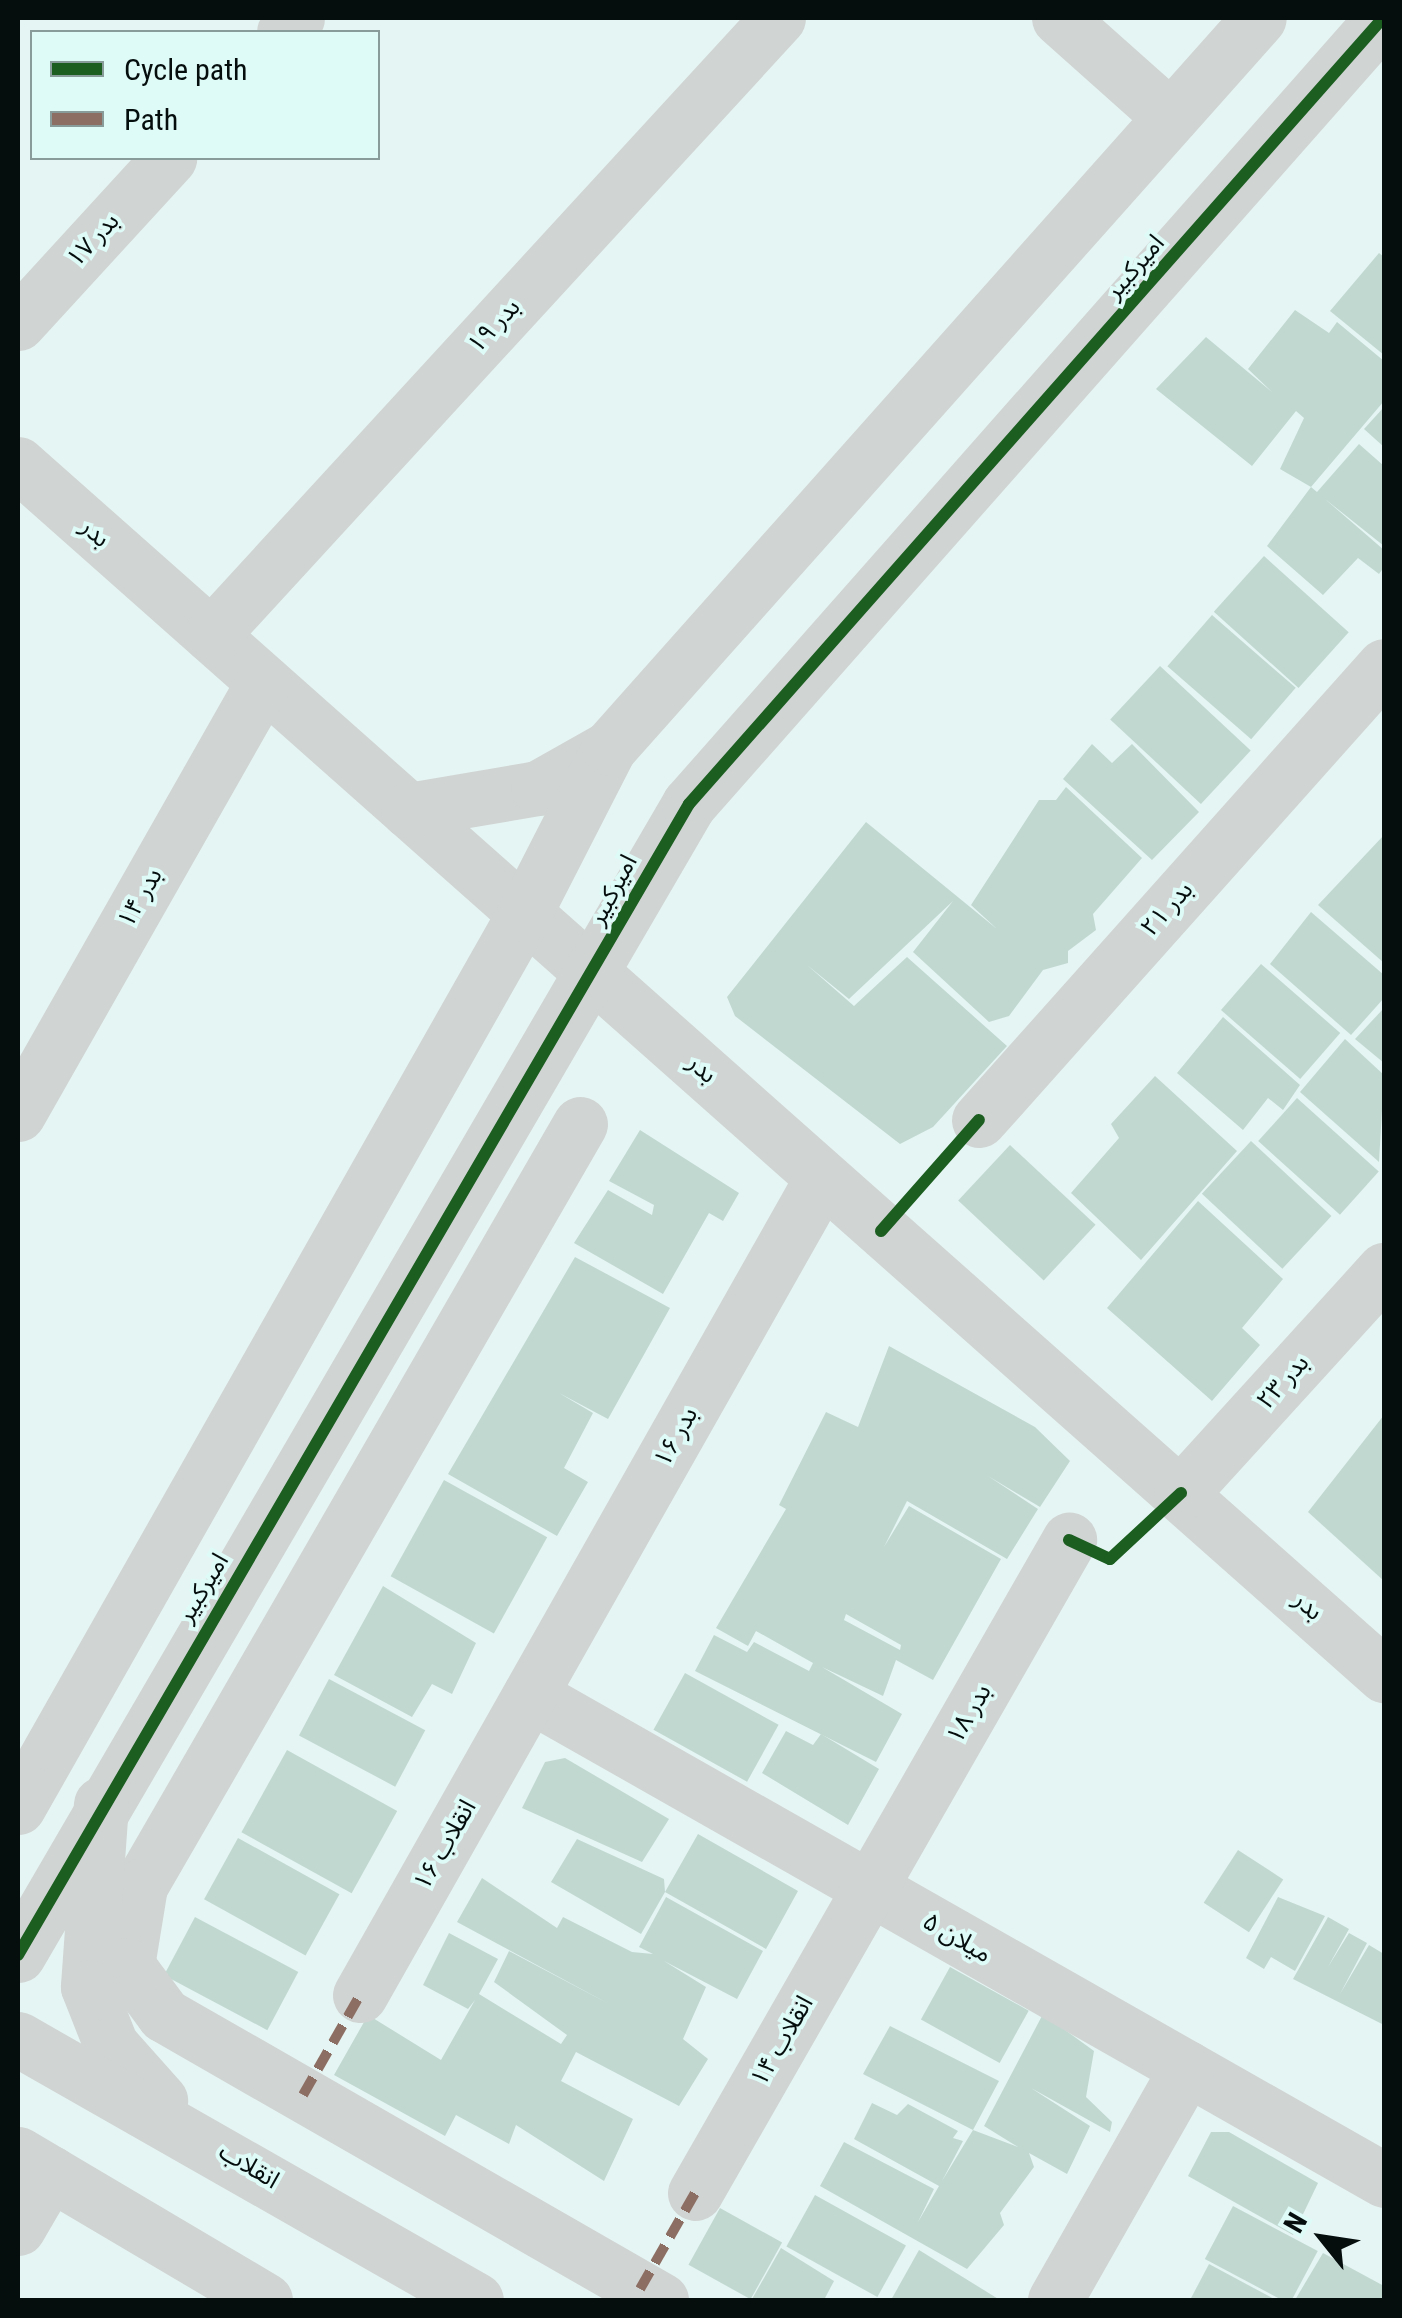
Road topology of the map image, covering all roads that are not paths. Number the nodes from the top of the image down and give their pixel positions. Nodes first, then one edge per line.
1 (778, 18) edge
2 (1059, 18) edge
3 (1259, 18) edge
4 (1383, 18) edge
5 (1168, 115) junction
6 (167, 160) edge
7 (18, 322) edge
8 (18, 464) edge
9 (211, 635) junction
10 (263, 682) junction
11 (1374, 696) edge
12 (609, 748) junction
13 (408, 810) junction
14 (524, 914) junction
15 (596, 972) junction
16 (34, 1046) edge
17 (18, 1114) edge
18 (979, 1120) dead end
19 (580, 1124) dead end
20 (822, 1178) junction
21 (1384, 1270) edge
22 (1181, 1493) junction
23 (1069, 1540) dead end
24 (1384, 1676) edge
25 (530, 1696) junction
26 (20, 1798) edge
27 (100, 1804) junction
28 (870, 1888) junction
29 (18, 1955) edge
30 (360, 1995) dead end
31 (18, 2039) edge
32 (1187, 2068) junction
33 (186, 2128) junction
34 (34, 2164) edge
35 (1384, 2180) edge
36 (695, 2194) dead end
37 (18, 2228) edge
38 (264, 2300) edge
39 (476, 2300) edge
40 (661, 2300) edge
41 (1055, 2300) edge

1 - 9 street, بدر ۱۹
2 - 5 street
3 - 5 street, امیرکبیر
4 - 15 street, امیرکبیر
5 - 12 street, امیرکبیر
6 - 7 street, بدر ۱۷
8 - 9 street, بدر
9 - 10 street, بدر
10 - 13 street, بدر
10 - 16 street, بدر ۱۴
11 - 18 street, بدر ۲۱
12 - 13 street
12 - 14 street, امیرکبیر
13 - 14 street, بدر
14 - 15 street, بدر
14 - 26 street, امیرکبیر
15 - 20 street, بدر
15 - 27 street, امیرکبیر
16 - 17 street, بدر ۱۴
19 - 40 street
20 - 22 street, بدر
20 - 25 street, بدر ۱۶
21 - 22 street, بدر ۲۳
22 - 24 street, بدر
23 - 28 street, بدر ۱‍۸
25 - 28 street, میلان ۵
25 - 30 street, انقلاب ۱۶
27 - 29 street, امیرکبیر
27 - 33 street
28 - 32 street, میلان ۵
28 - 36 street, انقلاب ۱۴
31 - 33 street, انقلاب
32 - 35 street, میلان ۵
32 - 41 street
33 - 39 street, انقلاب
34 - 37 street
34 - 38 street

